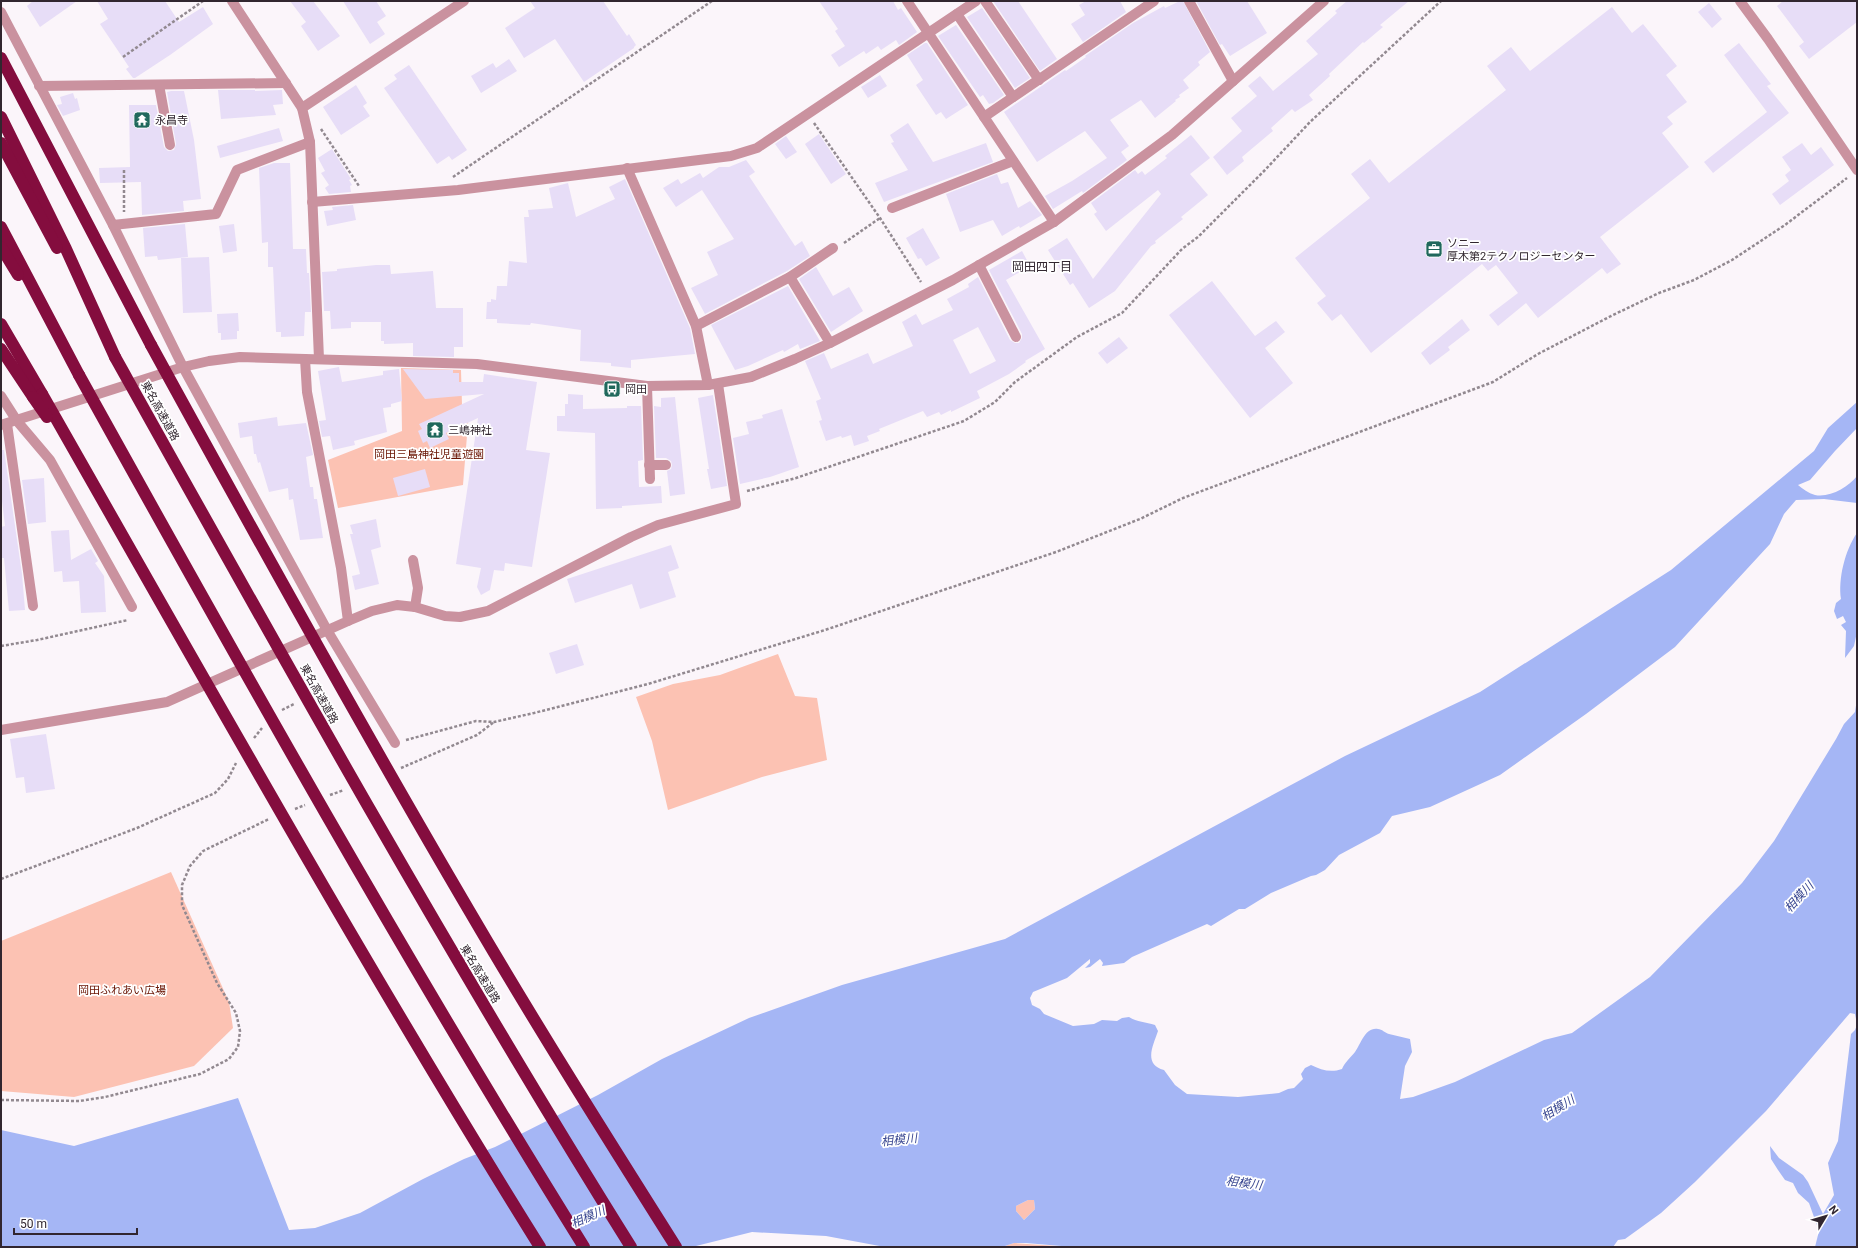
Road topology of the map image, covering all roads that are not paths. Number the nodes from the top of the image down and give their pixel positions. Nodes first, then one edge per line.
1 (232, 1) edge
2 (464, 1) edge
3 (907, 1) edge
4 (976, 1) edge
5 (985, 1) edge
6 (1154, 1) edge
7 (1189, 1) edge
8 (1324, 1) edge
9 (1740, 1) edge
10 (1, 12) edge
11 (957, 14) junction
12 (929, 33) junction
13 (1, 58) edge
14 (1039, 80) junction
15 (1233, 81) junction
16 (286, 83) junction
17 (159, 85) junction
18 (39, 86) junction
19 (1013, 97) junction
20 (302, 108) junction
21 (1, 117) edge
22 (984, 117) junction
23 (310, 142) junction
24 (1, 143) edge
25 (170, 145) dead end
26 (1013, 161) junction
27 (627, 168) junction
28 (1857, 170) edge
29 (312, 202) junction
30 (892, 208) dead end
31 (1054, 222) junction
32 (113, 225) junction
33 (1, 227) edge
34 (1, 247) edge
35 (833, 248) road end
36 (979, 265) junction
37 (790, 277) junction
38 (1, 324) edge
39 (696, 326) junction
40 (1016, 337) dead end
41 (830, 343) junction
42 (1, 348) edge
43 (115, 357) junction
44 (305, 358) junction
45 (319, 359) junction
46 (183, 367) junction
47 (79, 375) junction
48 (713, 385) junction
49 (647, 386) junction
50 (1, 396) edge
51 (37, 396) junction
52 (9, 423) edge
53 (649, 465) junction
54 (666, 465) dead end
55 (650, 479) dead end
56 (413, 560) dead end
57 (33, 606) dead end
58 (132, 607) road end
59 (415, 607) junction
60 (348, 621) junction
61 (328, 630) junction
62 (1, 730) edge
63 (395, 743) road end
64 (540, 1247) edge
65 (584, 1247) edge
66 (632, 1247) edge
67 (676, 1247) edge

1 - 16 street
2 - 20 street
3 - 12 street
4 - 11 street
5 - 14 street
6 - 14 street
7 - 15 street
8 - 15 street
9 - 28 street
10 - 18 street
11 - 12 street
11 - 19 street
12 - 22 street
12 - 27 street
13 - 67 highway, bridge
14 - 19 street
15 - 31 street
16 - 17 street
16 - 20 street
17 - 18 street
17 - 25 street
18 - 32 street
19 - 22 street
20 - 23 street
21 - 43 highway
22 - 26 street
23 - 29 street
23 - 32 street
24 - 43 highway, 東名高速道路
26 - 30 street
26 - 31 street
27 - 29 street
27 - 39 street
29 - 45 street
31 - 36 street
32 - 46 street
33 - 47 highway
34 - 47 highway
35 - 37 street
36 - 40 street
36 - 41 street
37 - 39 street
37 - 41 street
38 - 51 highway
39 - 48 street
41 - 48 street
42 - 51 highway
43 - 66 highway, 東名高速道路, bridge
44 - 45 street
44 - 46 street
44 - 60 street
45 - 49 street
46 - 52 street
46 - 61 street
47 - 65 highway, bridge
48 - 49 street
48 - 59 street
49 - 53 street
50 - 52 street
51 - 64 highway, bridge
52 - 57 street
52 - 58 street
53 - 54 street
53 - 55 street
56 - 59 street
59 - 60 street
60 - 61 street
61 - 62 street
61 - 63 street

